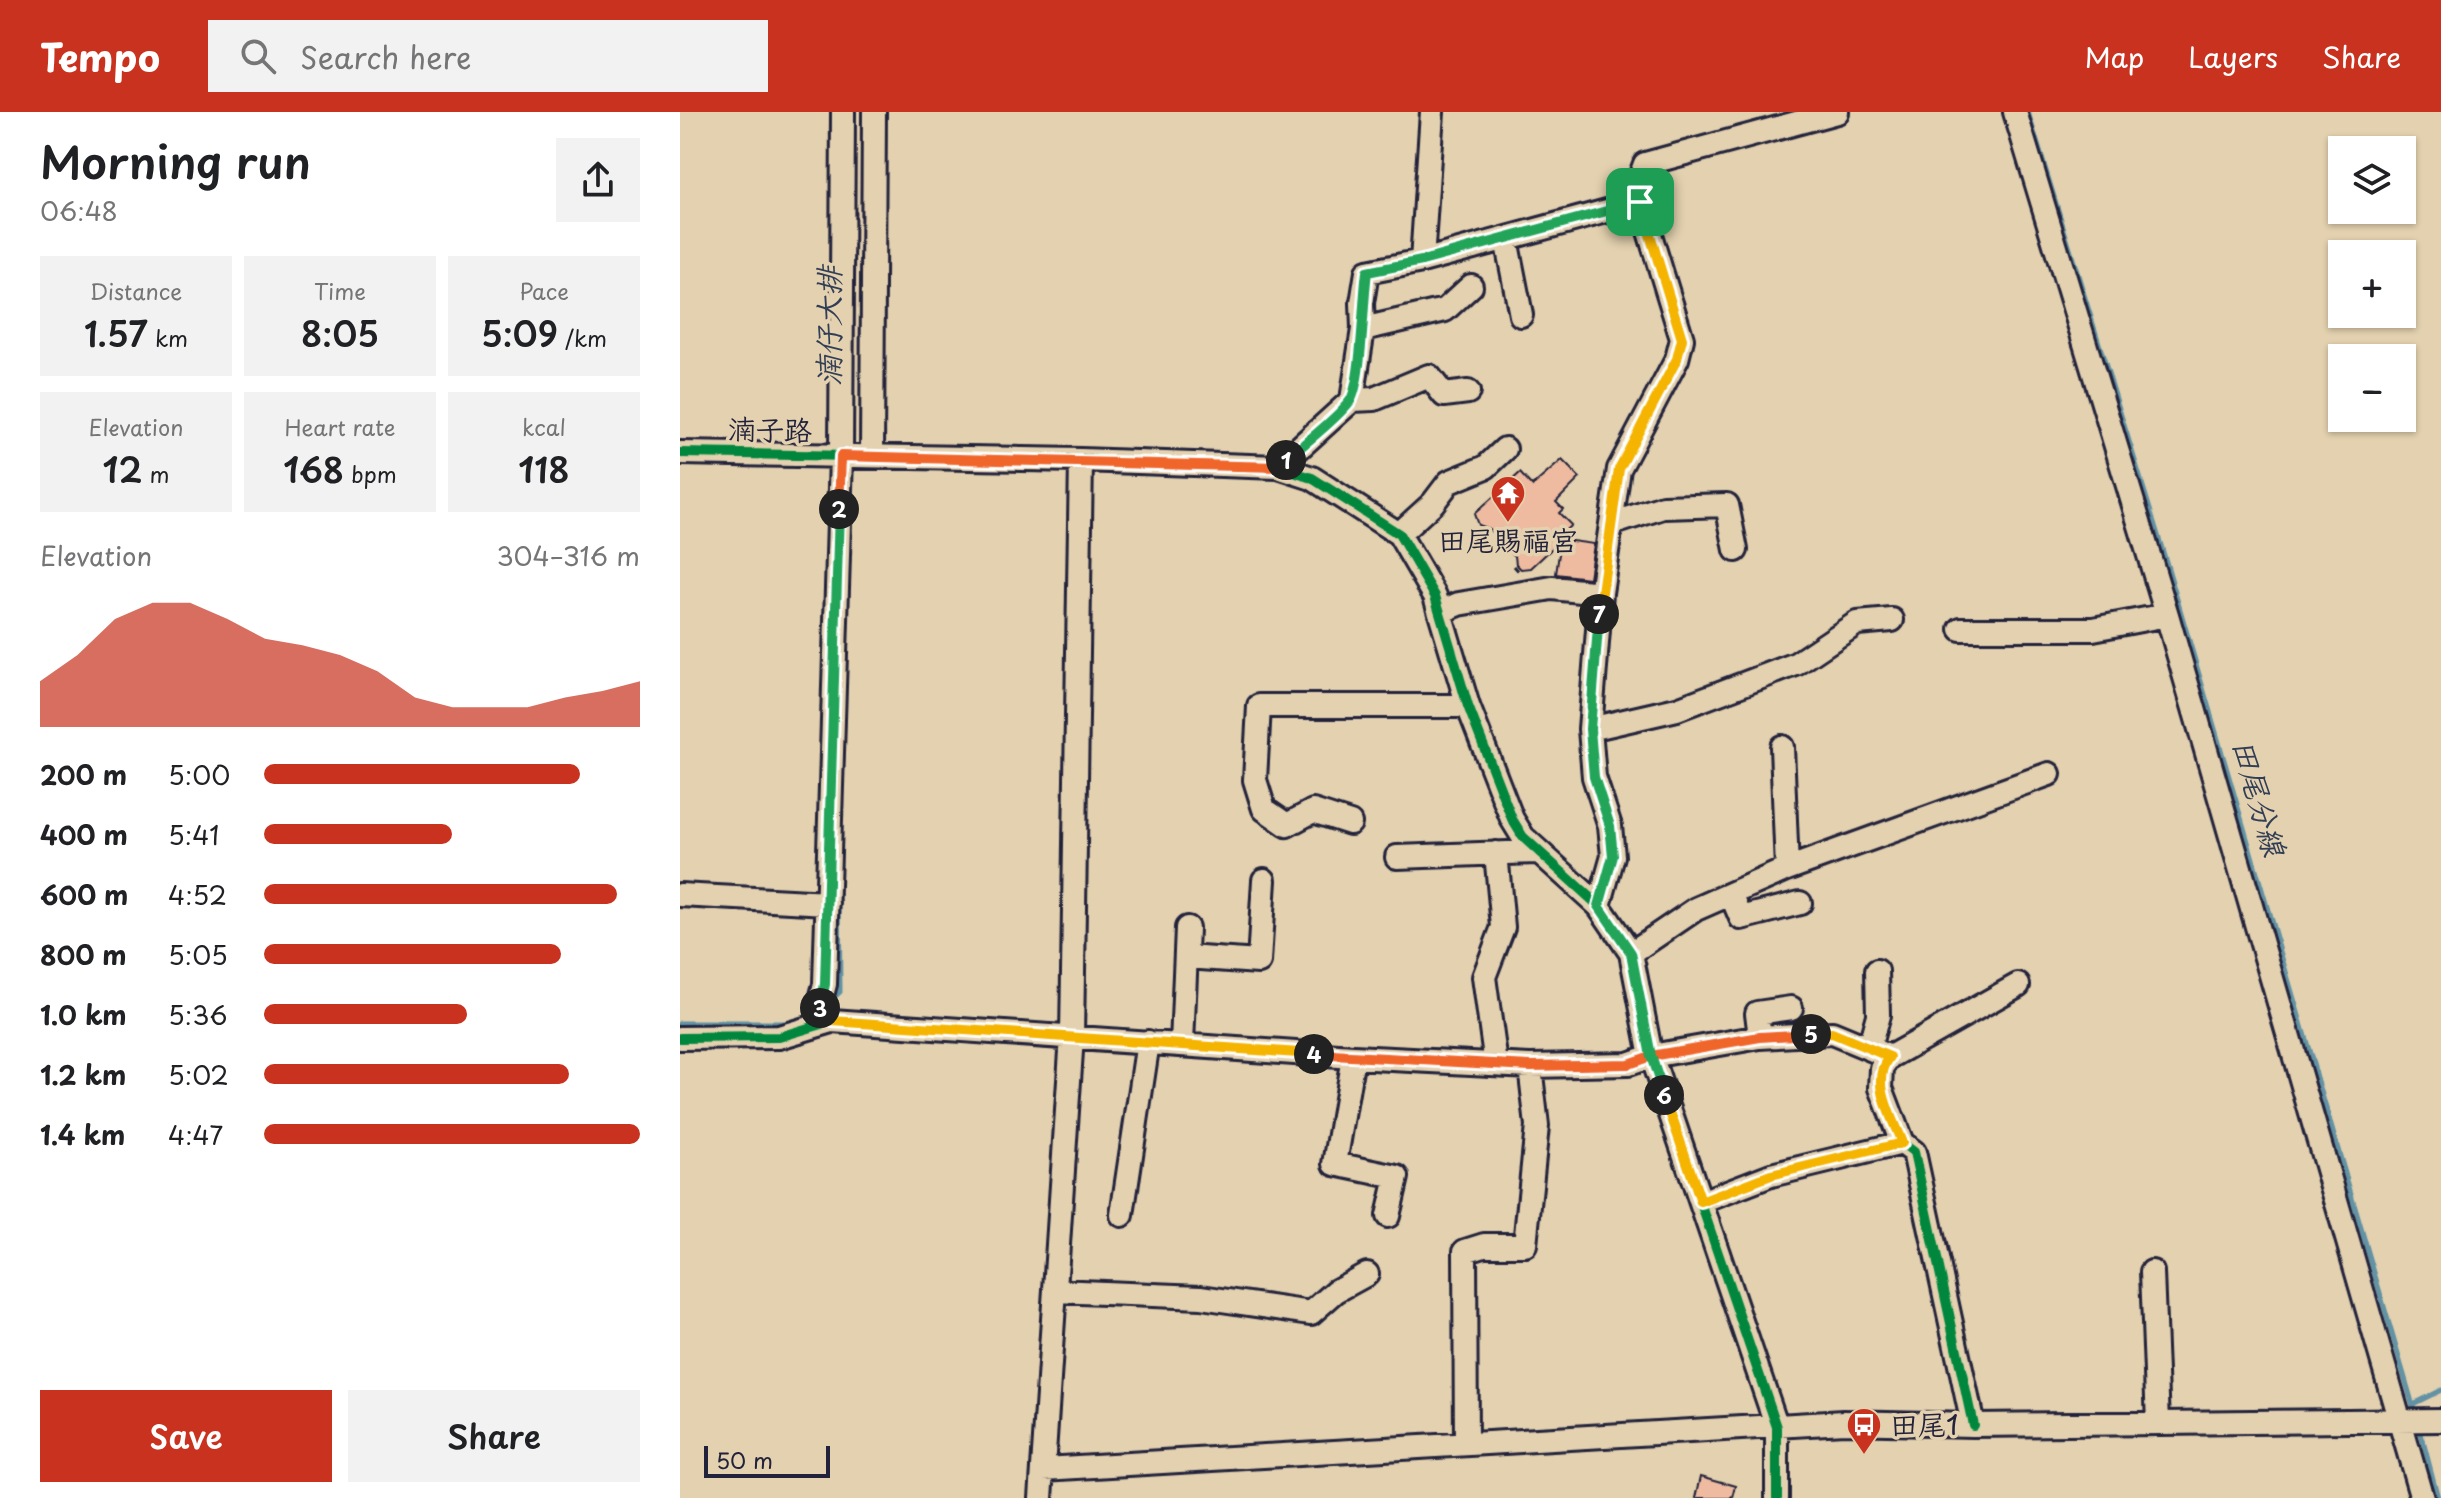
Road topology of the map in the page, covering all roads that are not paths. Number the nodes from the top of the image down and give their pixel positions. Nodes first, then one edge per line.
1 (843, 112) edge
2 (874, 112) edge
3 (1432, 112) edge
4 (1837, 112) edge
5 (2015, 112) edge
6 (1640, 202) junction
7 (1506, 239) junction
8 (1422, 261) junction
9 (1471, 286) dead end
10 (1521, 315) dead end
11 (1363, 329) junction
12 (1468, 392) dead end
13 (1352, 400) junction
14 (1505, 449) dead end
15 (680, 453) edge
16 (854, 456) junction
17 (1081, 460) junction
18 (1278, 467) junction
19 (1611, 524) junction
20 (1399, 534) junction
21 (1736, 550) dead end
22 (1601, 593) junction
23 (1440, 599) junction
24 (2167, 615) junction
25 (1892, 620) dead end
26 (1961, 629) dead end
27 (1468, 706) junction
28 (1590, 729) junction
29 (1782, 747) dead end
30 (2049, 774) dead end
31 (1350, 823) dead end
32 (1537, 852) junction
33 (1496, 853) junction
34 (1397, 857) dead end
35 (1787, 869) junction
36 (1264, 880) dead end
37 (1731, 894) junction
38 (680, 895) edge
39 (828, 903) junction
40 (1800, 903) dead end
41 (1599, 906) junction
42 (1187, 928) dead end
43 (1631, 953) junction
44 (1186, 957) junction
45 (1877, 971) dead end
46 (2018, 985) dead end
47 (1791, 1008) dead end
48 (826, 1014) junction
49 (1072, 1036) junction
50 (1760, 1037) junction
51 (680, 1038) edge
52 (1148, 1042) junction
53 (1182, 1044) junction
54 (1869, 1048) junction
55 (1651, 1056) junction
56 (1353, 1057) junction
57 (1890, 1057) junction
58 (1496, 1064) junction
59 (1530, 1066) junction
60 (1902, 1143) junction
61 (1701, 1202) junction
62 (1122, 1215) dead end
63 (1388, 1216) dead end
64 (2152, 1272) dead end
65 (1367, 1274) dead end
66 (1056, 1291) junction
67 (2400, 1421) junction
68 (2158, 1423) junction
69 (1973, 1425) junction
70 (2440, 1425) edge
71 (1777, 1427) junction
72 (1466, 1444) junction
73 (1044, 1469) junction
74 (1780, 1496) edge
75 (1041, 1498) edge
76 (2422, 1498) edge

1 - 16 street
2 - 16 street
3 - 8 street
4 - 6 street
5 - 24 street
6 - 7 street
6 - 19 street
7 - 8 street
7 - 10 street
8 - 11 street
9 - 11 street
11 - 13 street
12 - 13 street
13 - 18 street
14 - 20 street
15 - 16 street, 湳子路
16 - 17 street, 湳子路
16 - 39 street
17 - 18 street, 湳子路
17 - 49 street
18 - 20 street, 湳子路
19 - 21 street
19 - 22 street
20 - 23 street
22 - 23 street
22 - 28 street
23 - 27 street
24 - 26 street
24 - 67 street
25 - 28 street
27 - 31 street
27 - 32 street
28 - 41 street
29 - 35 street
30 - 35 street
32 - 33 street
32 - 41 street
33 - 34 street
33 - 58 street
35 - 37 street
36 - 44 street
37 - 40 street
37 - 43 street
38 - 39 street
39 - 48 street
41 - 43 street
42 - 44 street
43 - 55 street
44 - 53 street
45 - 54 street
46 - 57 street
47 - 50 street
48 - 49 street
48 - 51 street
49 - 52 street
49 - 66 street
50 - 54 street
50 - 55 street
52 - 53 street
52 - 62 street
53 - 56 street
54 - 57 street
55 - 59 street
55 - 61 street
56 - 58 street
56 - 63 street
57 - 60 street
58 - 59 street
59 - 72 street
60 - 61 street
60 - 69 street
61 - 71 street
64 - 68 street
65 - 66 street
66 - 73 street
67 - 68 street
67 - 70 street
67 - 76 street
68 - 69 street
69 - 71 street
71 - 72 street
71 - 74 street
72 - 73 street
73 - 75 street

